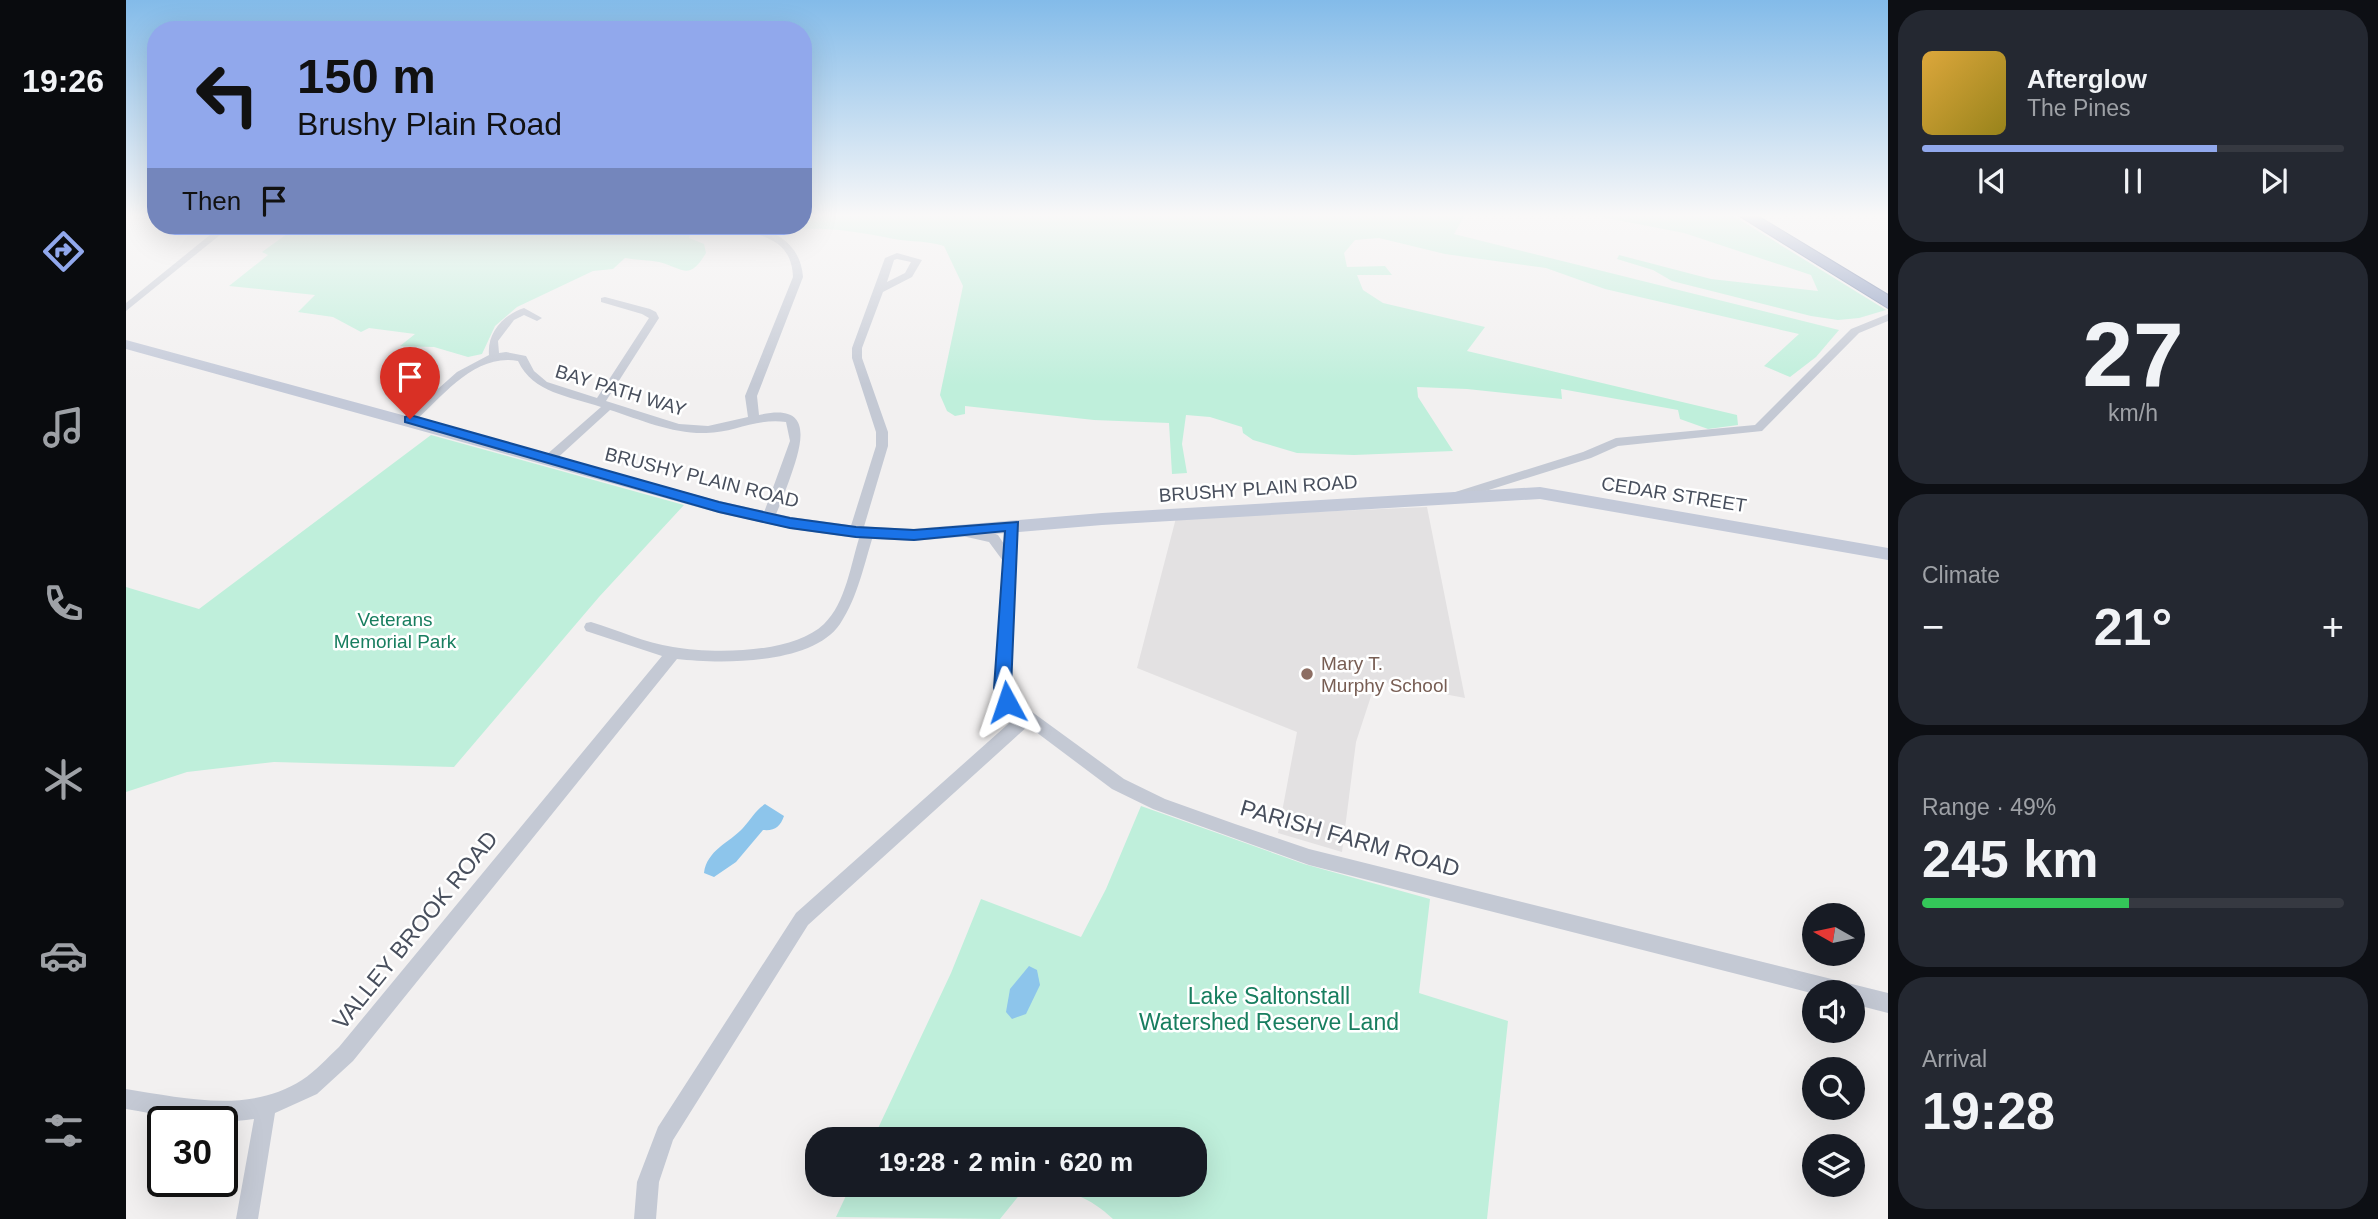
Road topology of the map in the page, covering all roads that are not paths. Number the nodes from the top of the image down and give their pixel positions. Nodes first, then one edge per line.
1 (169, 272) edge
2 (798, 272) edge
3 (1838, 272) edge
4 (1858, 272) edge
5 (879, 290) dead end
6 (1888, 290) edge
7 (606, 300) dead end
8 (1888, 303) edge
9 (126, 307) edge
10 (1888, 317) edge
11 (537, 318) dead end
12 (126, 344) edge
13 (494, 357) junction
14 (604, 404) junction
15 (410, 419) junction
16 (754, 419) junction
17 (549, 459) junction
18 (1451, 497) junction
19 (768, 519) junction
20 (1012, 526) junction
21 (959, 531) junction
22 (861, 532) junction
23 (1888, 554) edge
24 (1011, 562) junction
25 (591, 627) dead end
26 (673, 653) junction
27 (1026, 718) junction
28 (1802, 981) edge
29 (1865, 997) edge
30 (1888, 1003) edge
31 (126, 1099) edge
32 (266, 1108) junction
33 (247, 1219) edge
34 (645, 1219) edge

1 - 9 street
2 - 16 street
3 - 8 highway
4 - 6 highway
5 - 22 street
7 - 14 street
10 - 18 street
11 - 13 street
12 - 15 main road, BRUSHY PLAIN ROAD
13 - 14 street, BAY PATH WAY
13 - 15 street
14 - 16 street, BAY PATH WAY
14 - 17 street
15 - 17 main road, BRUSHY PLAIN ROAD
16 - 19 street, BAY PATH WAY
17 - 19 main road, BRUSHY PLAIN ROAD
18 - 20 main road, BRUSHY PLAIN ROAD
18 - 23 main road, CEDAR STREET
19 - 22 main road, BRUSHY PLAIN ROAD
20 - 21 main road, BRUSHY PLAIN ROAD
20 - 24 street, PARISH FARM ROAD
21 - 22 main road, BRUSHY PLAIN ROAD
21 - 24 street
22 - 26 street
24 - 27 street, PARISH FARM ROAD
25 - 26 street
26 - 32 street, VALLEY BROOK ROAD
27 - 28 street, PARISH FARM ROAD
27 - 34 street
29 - 30 street
31 - 32 street, VALLEY BROOK ROAD
32 - 33 street

